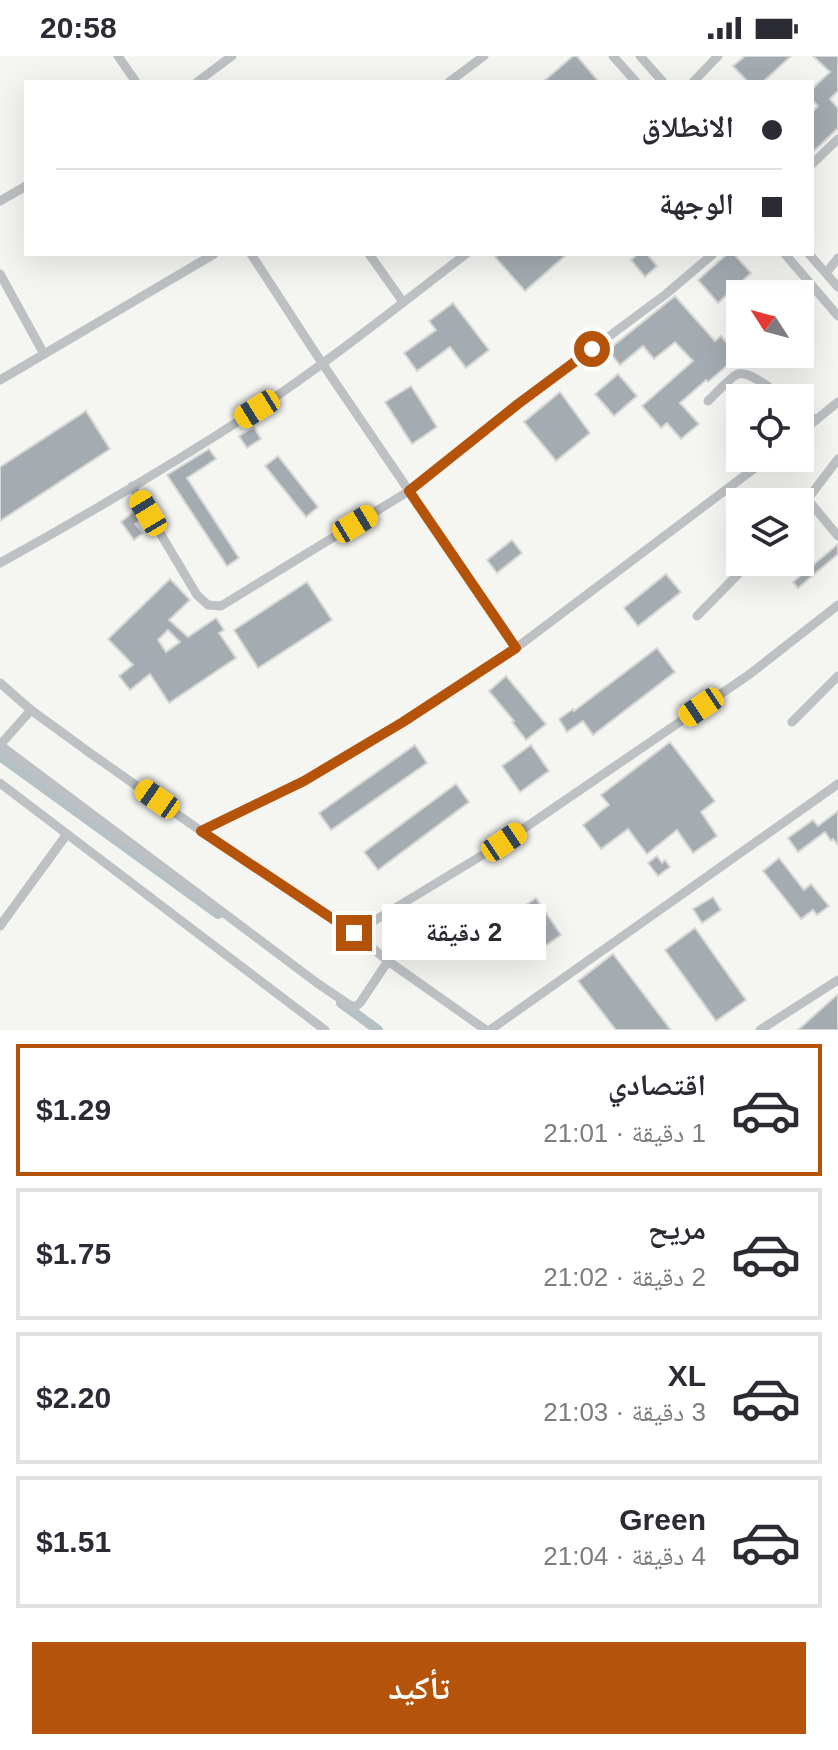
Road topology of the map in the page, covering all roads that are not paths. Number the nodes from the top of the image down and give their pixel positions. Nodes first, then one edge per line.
1 (118, 56) edge
2 (232, 56) edge
3 (484, 56) edge
4 (613, 56) edge
5 (640, 56) edge
6 (718, 56) edge
7 (135, 80) edge
8 (200, 80) edge
9 (452, 80) edge
10 (634, 80) edge
11 (661, 80) edge
12 (695, 80) edge
13 (838, 139) edge
14 (814, 162) edge
15 (24, 187) edge
16 (0, 201) edge
17 (211, 256) edge
18 (252, 256) edge
19 (370, 256) edge
20 (463, 256) edge
21 (711, 256) edge
22 (787, 256) edge
23 (811, 256) edge
24 (838, 258) edge
25 (826, 273) junction
26 (0, 274) edge
27 (838, 287) edge
28 (403, 302) junction
29 (838, 316) edge
30 (44, 354) junction
31 (322, 363) junction
32 (0, 380) edge
33 (726, 384) edge
34 (726, 384) edge
35 (763, 384) edge
36 (708, 401) dead end
37 (838, 402) edge
38 (816, 420) edge
39 (838, 459) edge
40 (749, 472) edge
41 (132, 486) junction
42 (409, 491) junction
43 (814, 492) edge
44 (814, 507) edge
45 (838, 536) edge
46 (0, 563) edge
47 (736, 576) edge
48 (838, 605) edge
49 (697, 616) dead end
50 (516, 648) junction
51 (838, 676) edge
52 (0, 683) edge
53 (31, 710) junction
54 (792, 722) dead end
55 (0, 783) edge
56 (838, 784) edge
57 (201, 831) junction
58 (67, 834) junction
59 (0, 926) edge
60 (354, 933) junction
61 (388, 961) junction
62 (838, 980) edge
63 (325, 1030) edge
64 (488, 1030) edge
65 (760, 1030) edge

1 - 7 street
2 - 8 street
3 - 9 street
4 - 10 street
5 - 11 street
6 - 12 street
13 - 14 street
15 - 16 street
17 - 30 street
18 - 31 street
19 - 28 street
20 - 28 street
21 - 42 street
22 - 29 street
23 - 25 street
24 - 25 street
25 - 27 street
26 - 30 street
28 - 31 street
30 - 32 street
31 - 41 street
31 - 42 street
33 - 35 street
34 - 36 street
37 - 38 street
39 - 43 street
40 - 50 street
41 - 42 street
41 - 46 street
42 - 50 street
44 - 45 street
47 - 49 street
48 - 60 street
50 - 57 street
51 - 54 street
52 - 53 street
53 - 57 street
53 - 61 street
55 - 58 street
56 - 64 street
57 - 60 street
58 - 59 street
58 - 63 street
60 - 61 street
61 - 64 street
62 - 65 street

